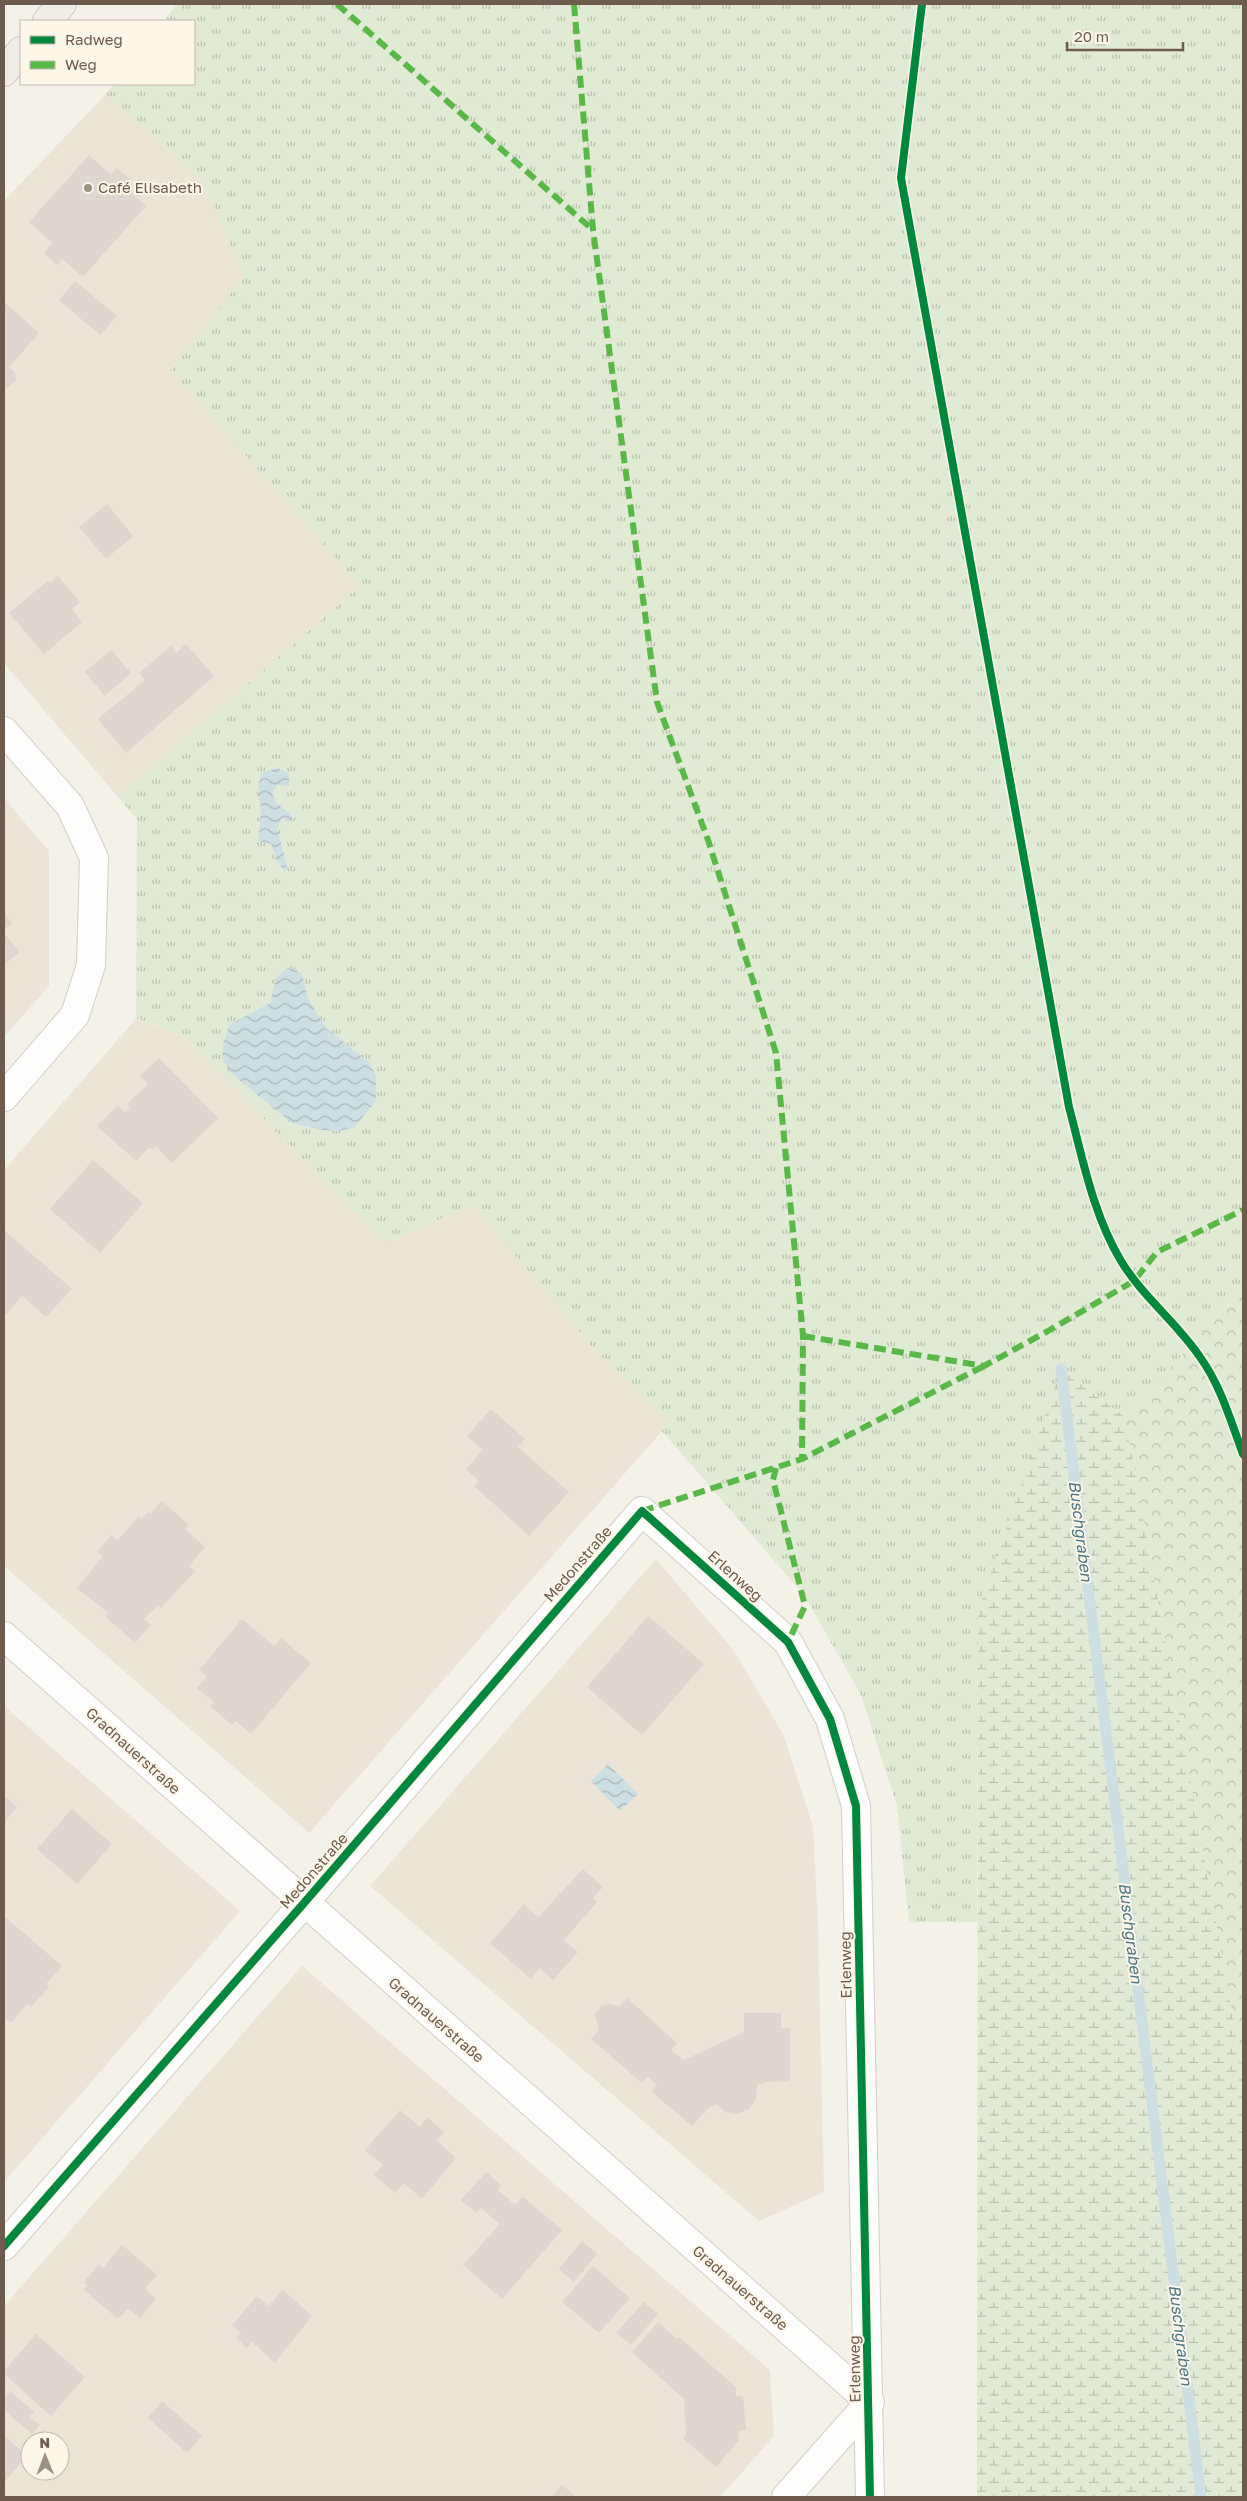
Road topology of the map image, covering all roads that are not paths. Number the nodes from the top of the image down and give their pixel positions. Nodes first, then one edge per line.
1 (62, 4) edge
2 (48, 20) edge
3 (20, 52) edge
4 (4, 72) edge
5 (4, 731) edge
6 (4, 1097) edge
7 (642, 1511) joint
8 (4, 1636) edge
9 (304, 1903) junction
10 (4, 2246) edge
11 (870, 2402) junction
12 (786, 2497) edge
13 (870, 2497) edge

1 - 2 main road
3 - 4 main road
5 - 6 street
7 - 9 street, Medonstraße
7 - 11 street, Erlenweg
8 - 9 street, Gradnauerstraße
9 - 10 street, Medonstraße
9 - 11 street, Gradnauerstraße
11 - 12 street
11 - 13 street, Erlenweg

